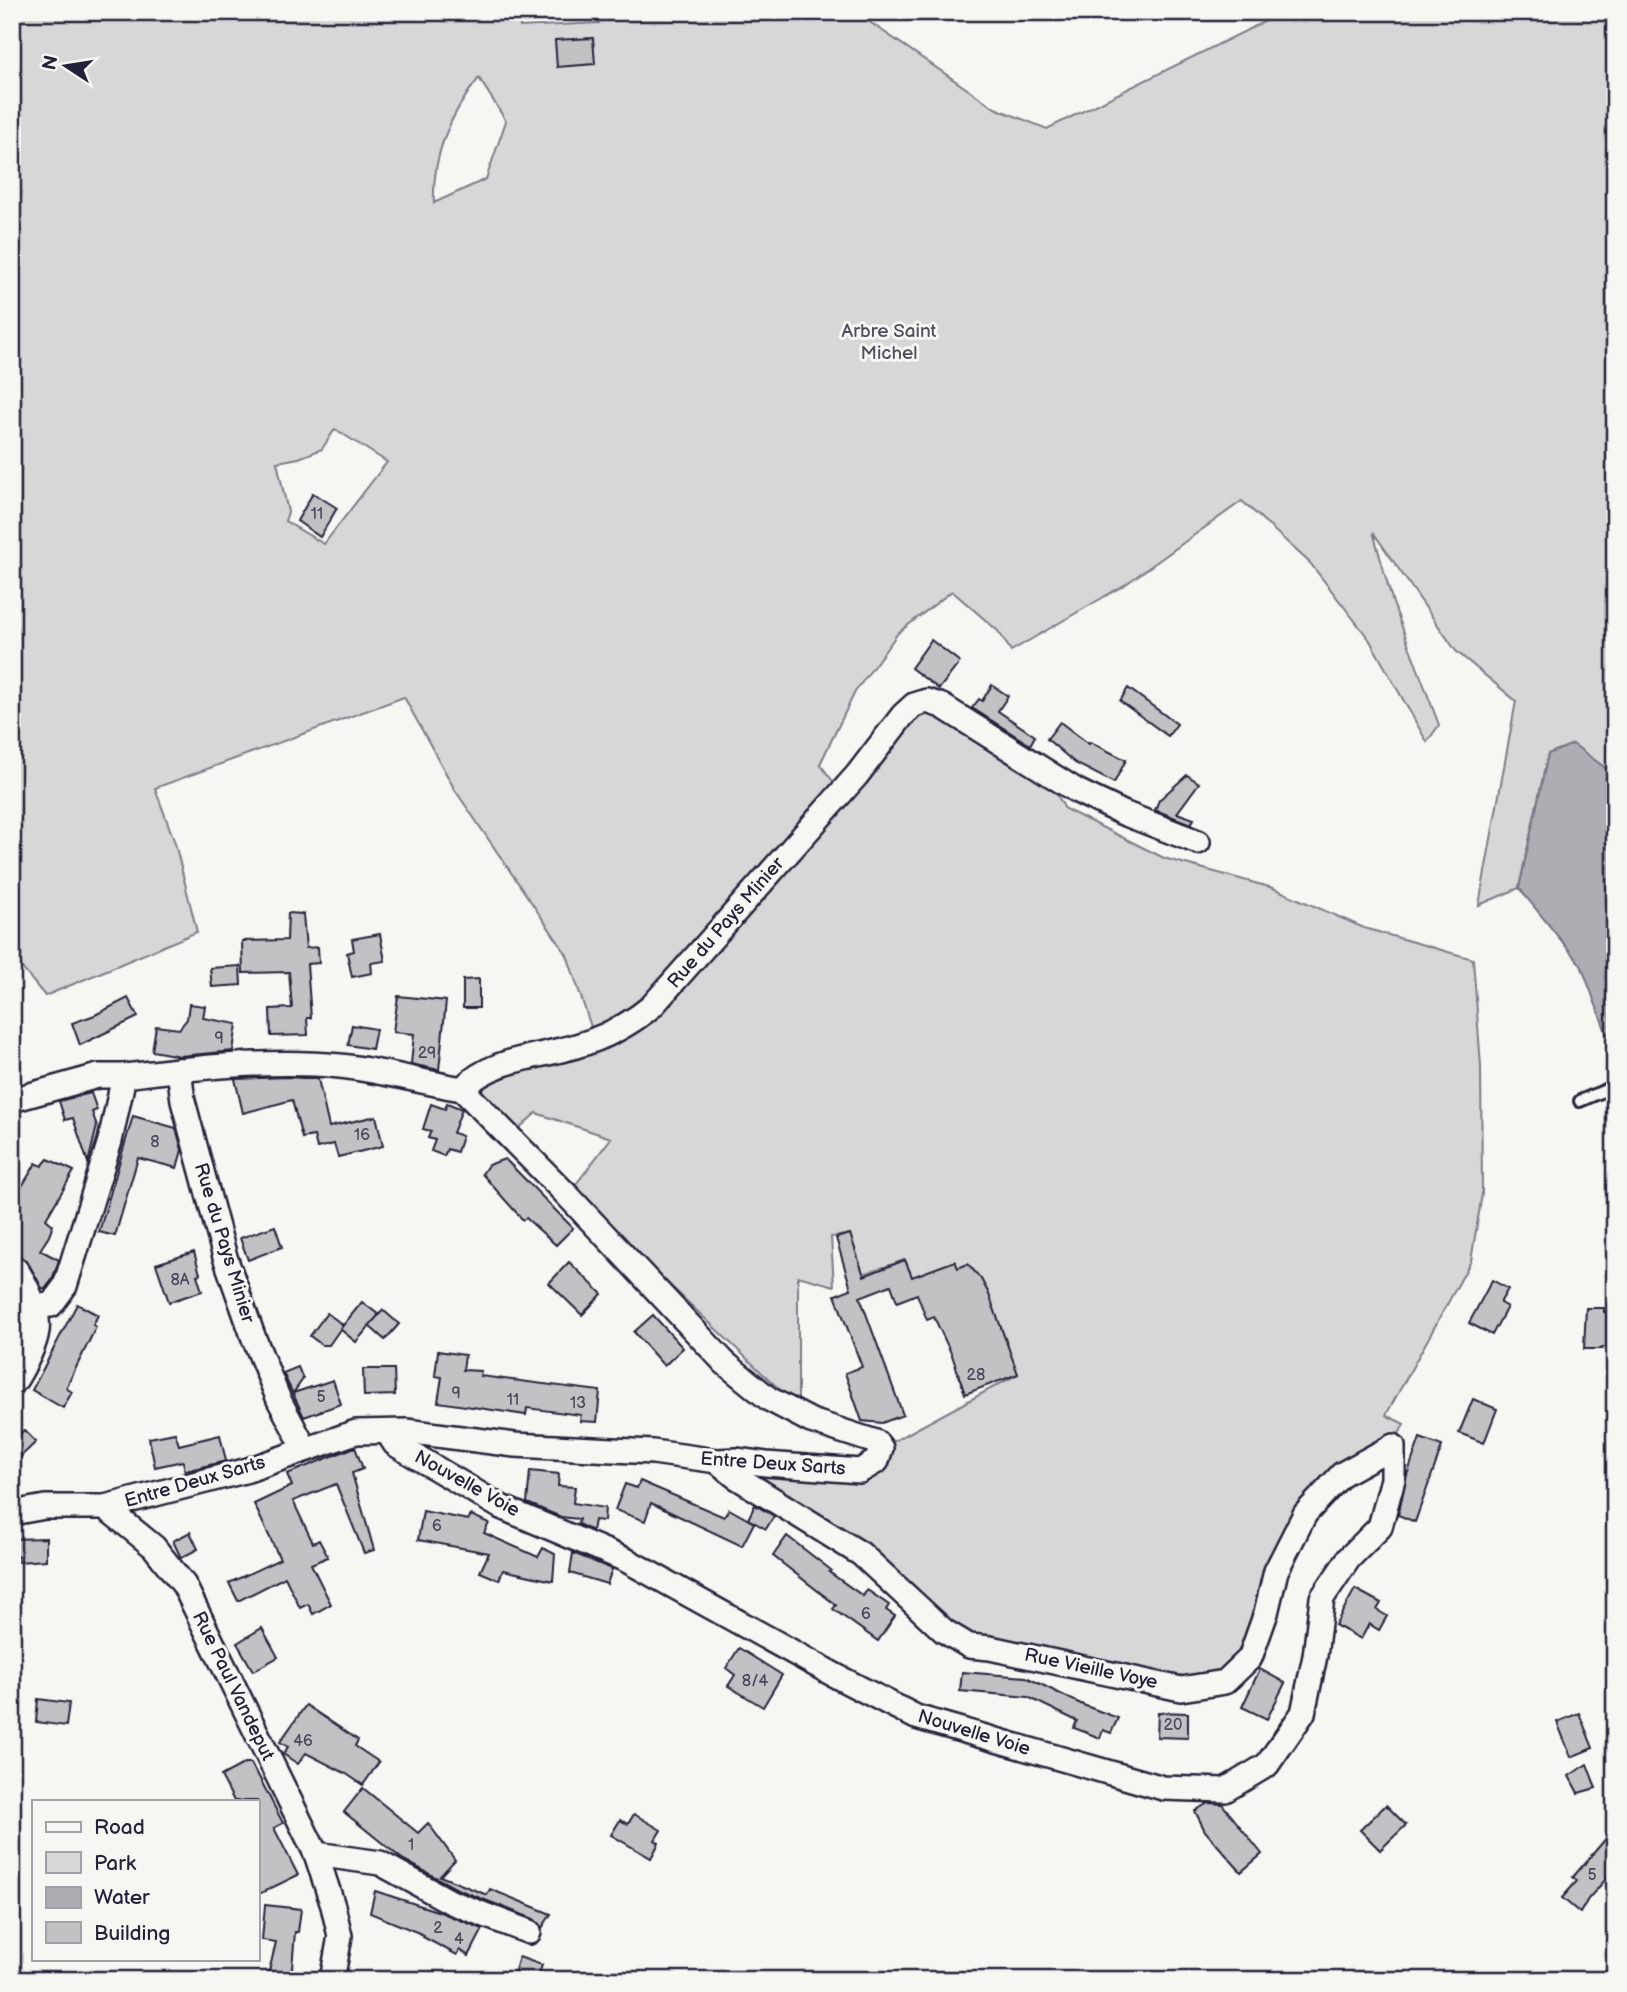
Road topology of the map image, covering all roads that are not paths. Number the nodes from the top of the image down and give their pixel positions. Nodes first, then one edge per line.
1 (1198, 842) dead end
2 (179, 1070) junction
3 (124, 1076) junction
4 (1615, 1086) edge
5 (462, 1089) junction
6 (12, 1100) edge
7 (1580, 1101) dead end
8 (12, 1272) edge
9 (28, 1307) junction
10 (12, 1377) edge
11 (388, 1433) junction
12 (1393, 1446) joint
13 (305, 1449) junction
14 (717, 1461) junction
15 (106, 1507) junction
16 (12, 1513) edge
17 (316, 1854) junction
18 (529, 1932) dead end
19 (332, 1980) edge

1 - 5 street, Rue du Pays Minier
2 - 3 street
2 - 5 street
2 - 13 street, Rue du Pays Minier
3 - 6 street
3 - 9 street
4 - 7 lane
5 - 14 street, Entre Deux Sarts
8 - 9 street
9 - 10 street
11 - 12 street, Nouvelle Voie
11 - 13 street, Entre Deux Sarts
11 - 14 street, Entre Deux Sarts
12 - 14 street, Rue Vieille Voye
13 - 15 street, Entre Deux Sarts
15 - 16 street
15 - 17 street, Rue Paul Vandeput
17 - 18 street
17 - 19 street, Rue Paul Vandeput

